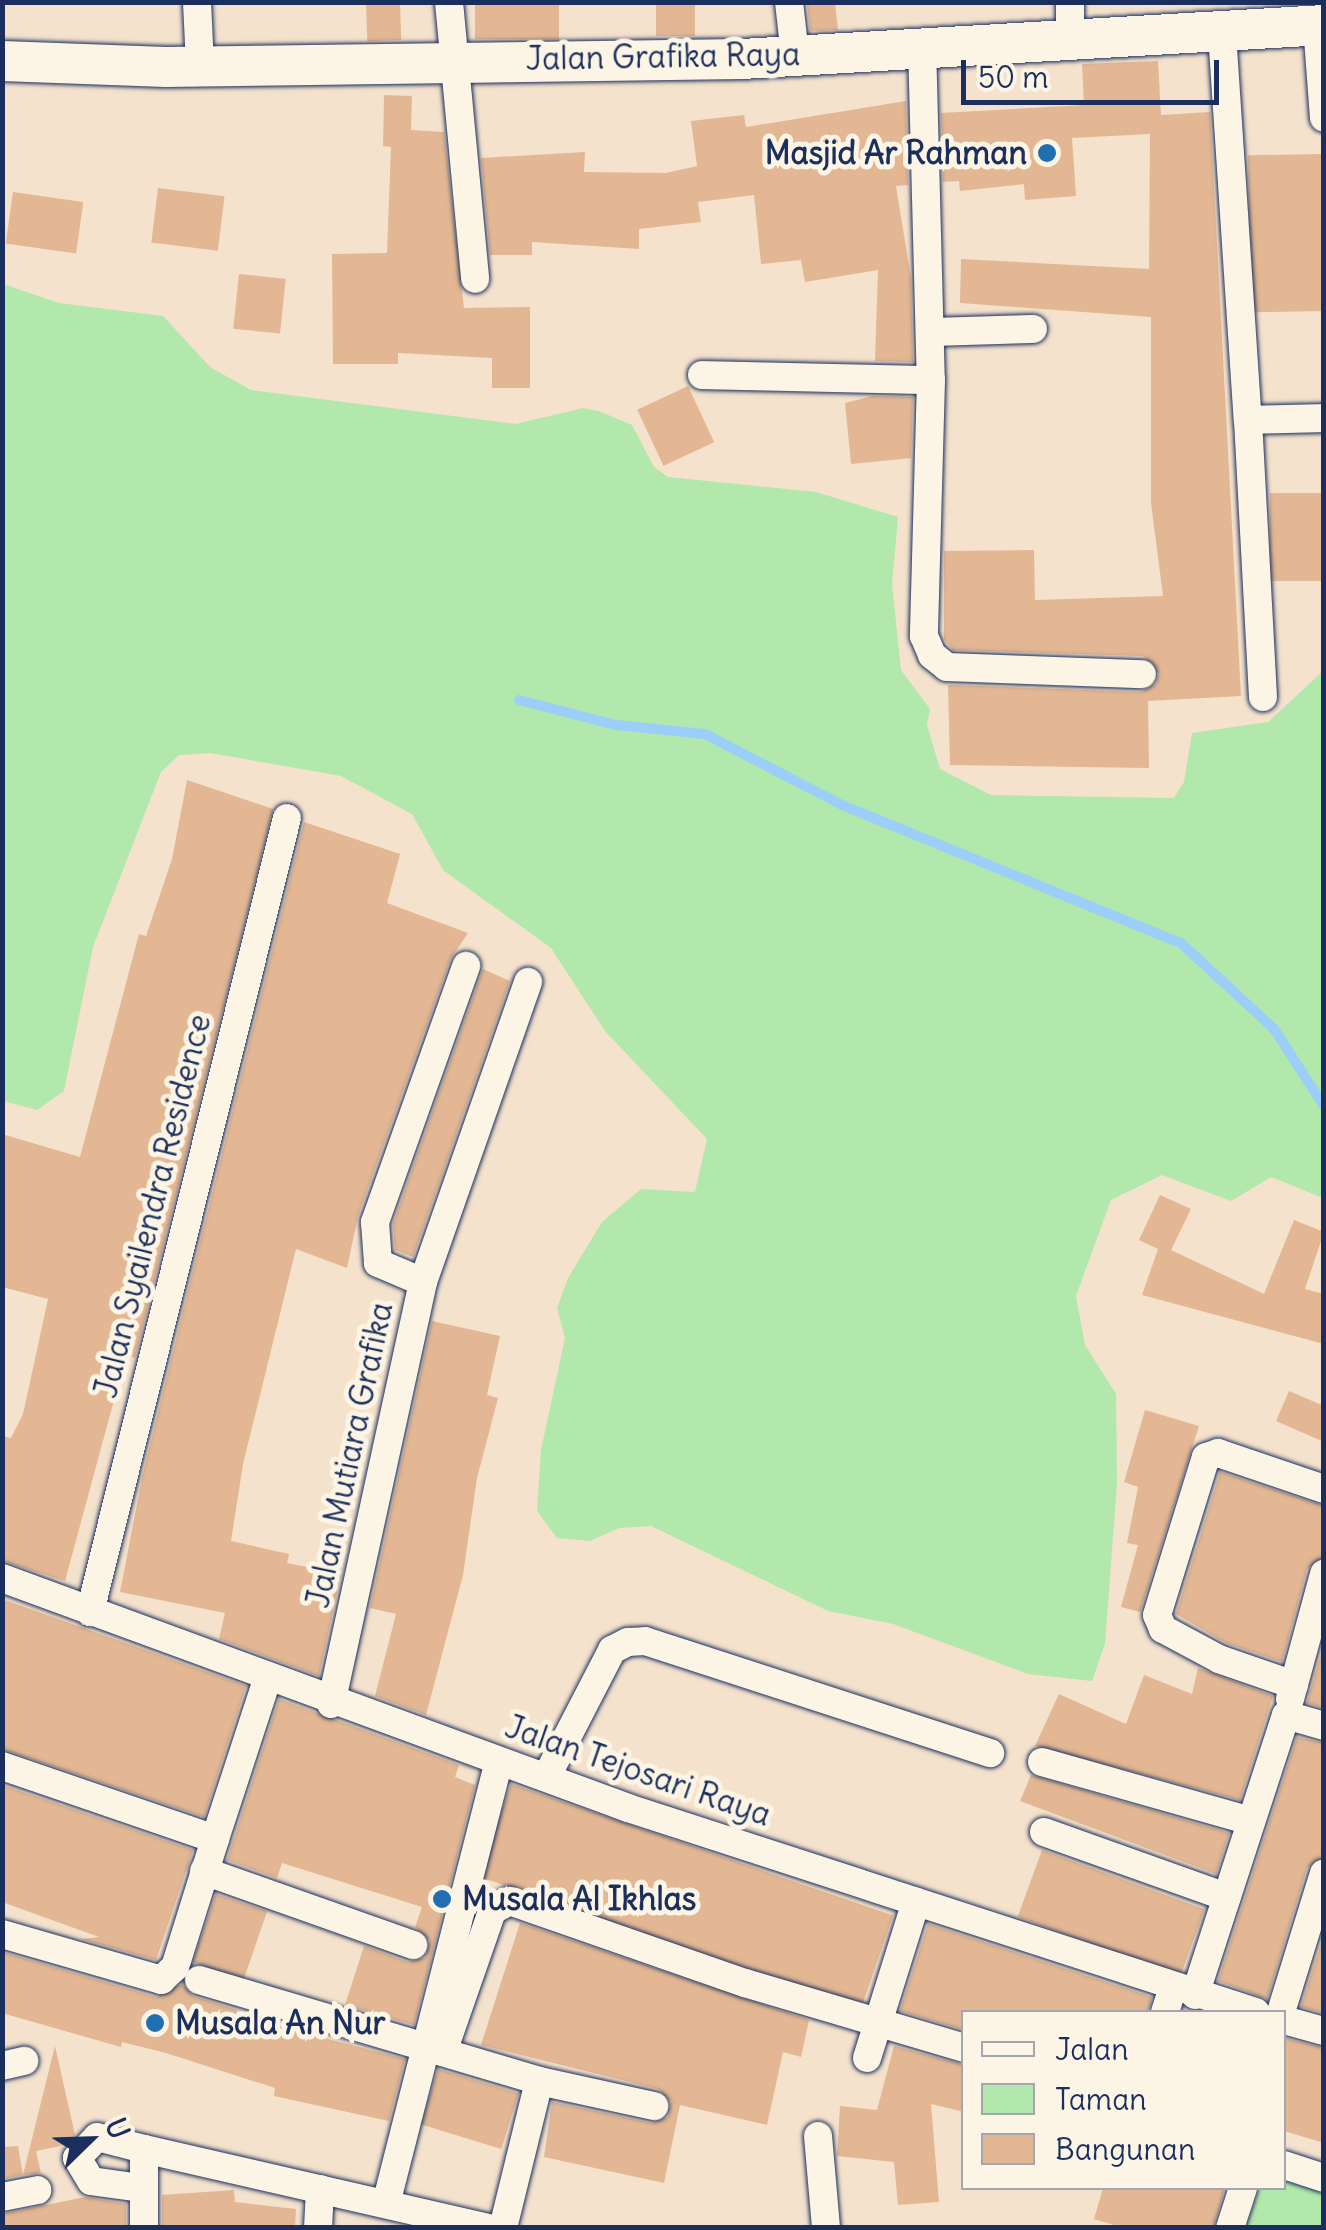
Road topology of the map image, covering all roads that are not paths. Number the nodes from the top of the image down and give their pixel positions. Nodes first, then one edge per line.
1 (196, 2) edge
2 (449, 2) edge
3 (789, 2) edge
4 (1070, 22) edge
5 (1320, 25) edge
6 (1222, 33) junction
7 (922, 44) junction
8 (795, 55) junction
9 (2, 61) edge
10 (456, 61) junction
11 (200, 66) junction
12 (1324, 118) edge
13 (475, 279) dead end
14 (1033, 329) dead end
15 (930, 332) junction
16 (702, 375) dead end
17 (930, 380) junction
18 (1324, 418) edge
19 (1248, 420) junction
20 (1142, 674) dead end
21 (1263, 697) dead end
22 (286, 818) dead end
23 (466, 966) dead end
24 (528, 982) dead end
25 (424, 1282) junction
26 (1324, 1490) edge
27 (1324, 1574) edge
28 (2, 1578) edge
29 (90, 1612) junction
30 (266, 1680) junction
31 (1294, 1685) junction
32 (331, 1704) junction
33 (1286, 1715) junction
34 (1324, 1726) edge
35 (990, 1753) dead end
36 (1042, 1762) dead end
37 (2, 1766) edge
38 (496, 1773) dead end
39 (546, 1776) junction
40 (1252, 1821) junction
41 (1044, 1832) dead end
42 (214, 1839) junction
43 (204, 1871) junction
44 (1324, 1873) edge
45 (1227, 1896) junction
46 (916, 1902) junction
47 (2, 1934) edge
48 (413, 1945) dead end
49 (199, 1980) dead end
50 (1178, 1999) edge
51 (1244, 2010) edge
52 (1283, 2010) edge
53 (1286, 2021) edge
54 (880, 2023) junction
55 (1324, 2031) edge
56 (961, 2047) edge
57 (436, 2050) junction
58 (867, 2058) dead end
59 (539, 2081) junction
60 (654, 2106) dead end
61 (818, 2136) dead end
62 (144, 2149) junction
63 (1286, 2165) edge
64 (1324, 2178) edge
65 (141, 2188) junction
66 (320, 2189) junction
67 (37, 2190) dead end
68 (1242, 2190) edge
69 (2, 2197) edge
70 (386, 2204) junction
71 (144, 2228) edge
72 (318, 2228) edge
73 (489, 2228) edge
74 (504, 2228) edge
75 (826, 2228) edge
76 (1230, 2228) edge

1 - 11 street
2 - 10 street
3 - 8 street
4 - 6 main road, Jalan Grafika Raya
4 - 7 main road, Jalan Grafika Raya
5 - 6 main road, Jalan Grafika Raya
5 - 12 street
6 - 19 street
7 - 8 main road, Jalan Grafika Raya
7 - 15 street
8 - 10 main road, Jalan Grafika Raya
9 - 11 main road, Jalan Grafika Raya
10 - 11 main road, Jalan Grafika Raya
10 - 13 street
14 - 15 street
15 - 17 street
16 - 17 street
17 - 20 street
18 - 19 street
19 - 21 street
22 - 29 street, Jalan Syailendra Residence
23 - 25 street, Jalan Mutiara Grafika
24 - 25 street
25 - 32 street, Jalan Mutiara Grafika
26 - 31 street
27 - 31 street
28 - 29 street, Jalan Tejosari Raya
29 - 30 street, Jalan Tejosari Raya
30 - 32 street, Jalan Tejosari Raya
30 - 42 street
31 - 33 street
32 - 39 street, Jalan Tejosari Raya
33 - 34 street
33 - 40 street
35 - 39 street
36 - 40 street
37 - 42 street
38 - 57 street
39 - 46 street, Jalan Tejosari Raya
40 - 45 street
41 - 45 street
42 - 43 street
43 - 47 street
43 - 48 street
44 - 52 street
45 - 50 street
46 - 50 street, Jalan Tejosari Raya
46 - 54 street
49 - 57 street
50 - 51 street, Jalan Tejosari Raya
53 - 55 street
54 - 56 street
54 - 57 street
54 - 58 street
57 - 59 street
57 - 70 street
59 - 60 street
59 - 74 street
61 - 75 street
62 - 65 street
62 - 65 street
62 - 66 street
63 - 64 street
65 - 71 street
66 - 70 street
66 - 72 street
67 - 69 street
68 - 76 street
70 - 73 street

